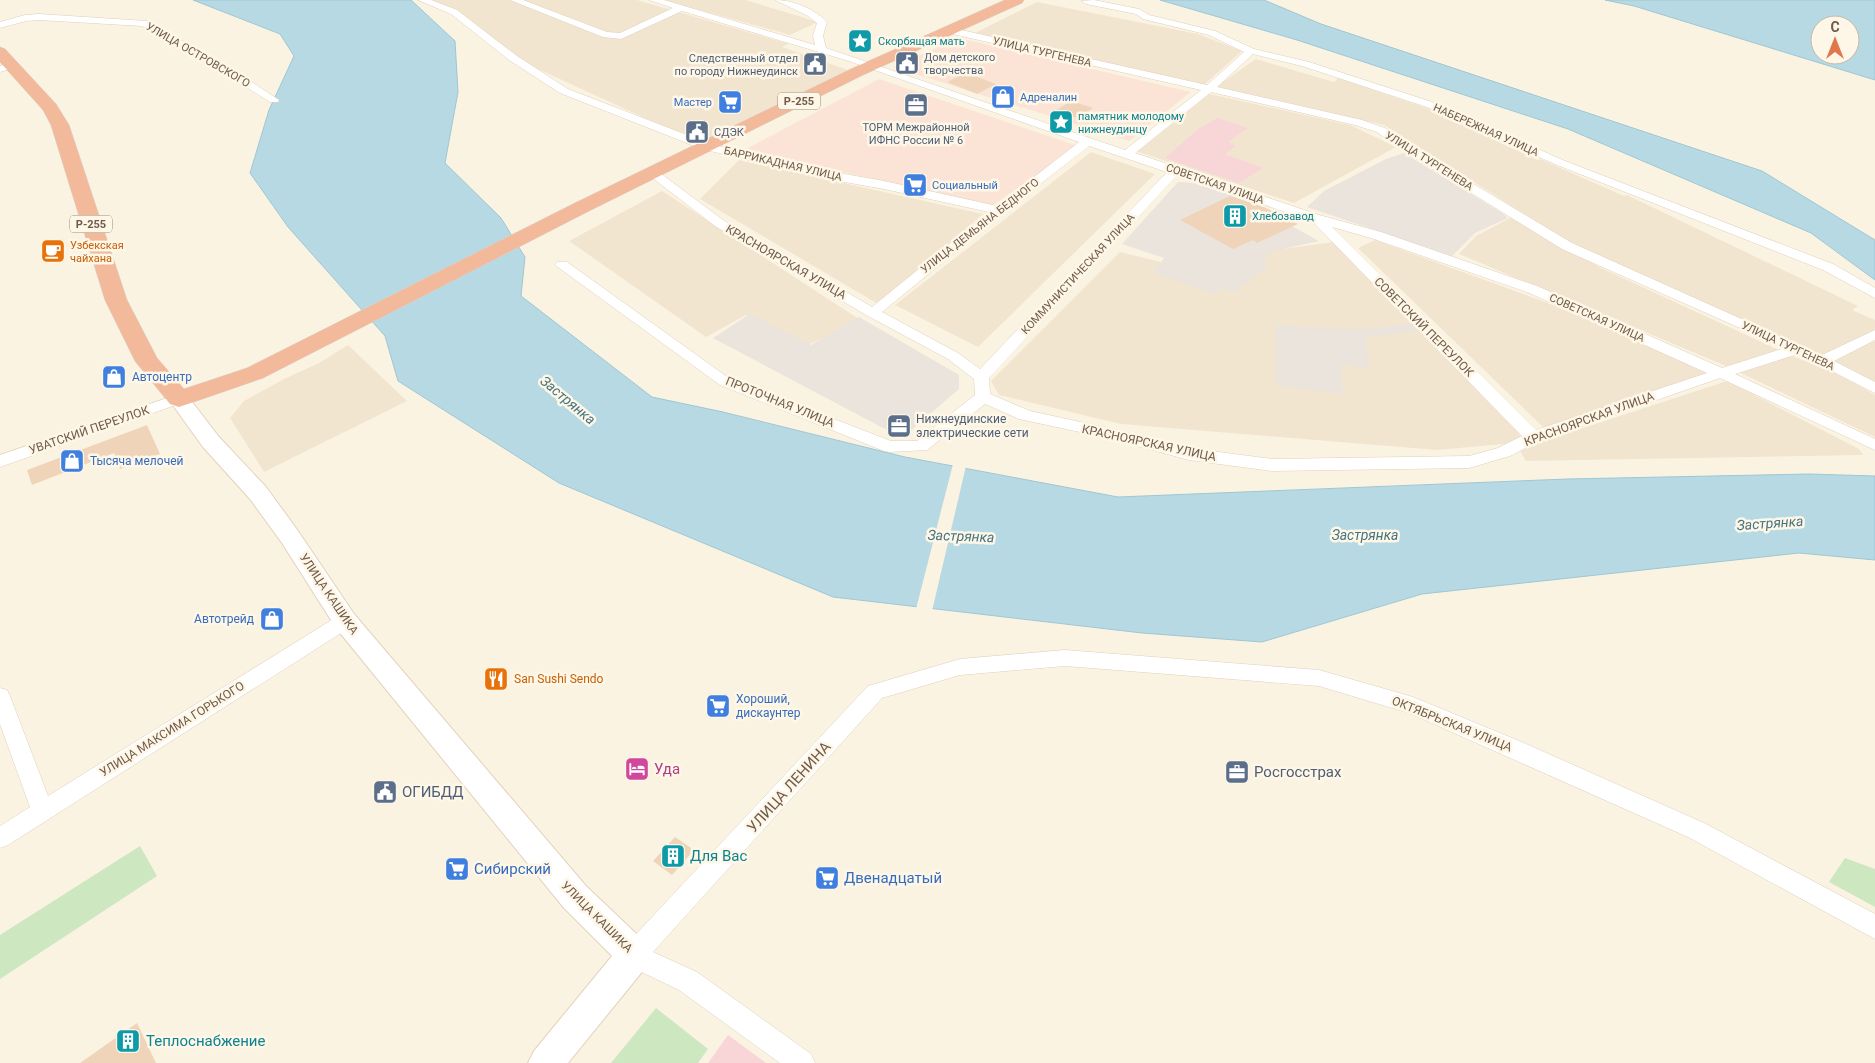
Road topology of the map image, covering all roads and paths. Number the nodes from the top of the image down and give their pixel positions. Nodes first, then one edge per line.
1 (423, 0) edge
2 (515, 0) edge
3 (654, 0) edge
4 (780, 0) edge
5 (1017, 0) edge
6 (1086, 2) dead end
7 (681, 8) junction
8 (0, 25) edge
9 (948, 30) junction
10 (822, 51) junction
11 (1251, 52) junction
12 (4, 62) edge
13 (872, 65) junction
14 (1209, 89) junction
15 (274, 100) dead end
16 (1088, 141) junction
17 (706, 147) junction
18 (1127, 154) junction
19 (1176, 170) junction
20 (652, 173) junction
21 (999, 210) junction
22 (1316, 218) junction
23 (562, 265) dead end
24 (1875, 294) edge
25 (873, 312) junction
26 (1875, 334) edge
27 (1799, 349) junction
28 (1822, 361) junction
29 (1721, 373) junction
30 (981, 377) junction
31 (1875, 388) edge
32 (983, 397) junction
33 (179, 399) junction
34 (1533, 436) junction
35 (1875, 445) edge
36 (0, 461) edge
37 (345, 621) junction
38 (875, 692) joint
39 (0, 696) edge
40 (42, 810) junction
41 (0, 838) edge
42 (1875, 928) edge
43 (634, 955) junction
44 (546, 1063) edge
45 (802, 1063) edge

1 - 17 street, БАРРИКАДНАЯ УЛИЦА
2 - 7 street
3 - 7 street, СОВЕТСКАЯ УЛИЦА
4 - 10 street
5 - 9 highway, Р-255
6 - 11 street, НАБЕРЕЖНАЯ УЛИЦА
7 - 10 street, СОВЕТСКАЯ УЛИЦА
8 - 15 street, УЛИЦА ОСТРОВСКОГО
9 - 13 highway, Р-255
9 - 14 street, УЛИЦА ТУРГЕНЕВА
10 - 13 street, СОВЕТСКАЯ УЛИЦА
11 - 14 street
11 - 24 street, НАБЕРЕЖНАЯ УЛИЦА
12 - 33 highway, УЛИЦА КАШИКА / Р-255
13 - 16 street, СОВЕТСКАЯ УЛИЦА
13 - 17 highway, Р-255
14 - 18 street
14 - 27 street, УЛИЦА ТУРГЕНЕВА
16 - 18 street, СОВЕТСКАЯ УЛИЦА
16 - 21 street, УЛИЦА ДЕМЬЯНА БЕДНОГО
17 - 20 highway, Р-255
17 - 21 street, БАРРИКАДНАЯ УЛИЦА
18 - 19 street, СОВЕТСКАЯ УЛИЦА
19 - 22 street, СОВЕТСКАЯ УЛИЦА
19 - 30 street, КОММУНИСТИЧЕСКАЯ УЛИЦА
20 - 25 street, КРАСНОЯРСКАЯ УЛИЦА
20 - 33 highway, Р-255
21 - 25 street, УЛИЦА ДЕМЬЯНА БЕДНОГО
22 - 29 street, СОВЕТСКАЯ УЛИЦА
22 - 34 street, СОВЕТСКИЙ ПЕРЕУЛОК
23 - 32 street, ПРОТОЧНАЯ УЛИЦА
25 - 30 street, КРАСНОЯРСКАЯ УЛИЦА
26 - 28 street
27 - 28 street, УЛИЦА ТУРГЕНЕВА
27 - 29 street, КРАСНОЯРСКАЯ УЛИЦА
28 - 31 street, УЛИЦА ТУРГЕНЕВА
29 - 34 street, КРАСНОЯРСКАЯ УЛИЦА
29 - 35 street, СОВЕТСКАЯ УЛИЦА
30 - 32 street
32 - 34 street, КРАСНОЯРСКАЯ УЛИЦА
33 - 36 street, УВАТСКИЙ ПЕРЕУЛОК
33 - 37 street, УЛИЦА КАШИКА
37 - 40 street, УЛИЦА МАКСИМА ГОРЬКОГО
37 - 43 street, УЛИЦА КАШИКА
38 - 42 street, ОКТЯБРЬСКАЯ УЛИЦА
38 - 43 street, УЛИЦА ЛЕНИНА
39 - 40 street
40 - 41 street, УЛИЦА МАКСИМА ГОРЬКОГО
43 - 44 street, УЛИЦА ЛЕНИНА
43 - 45 street, УЛИЦА КАШИКА

